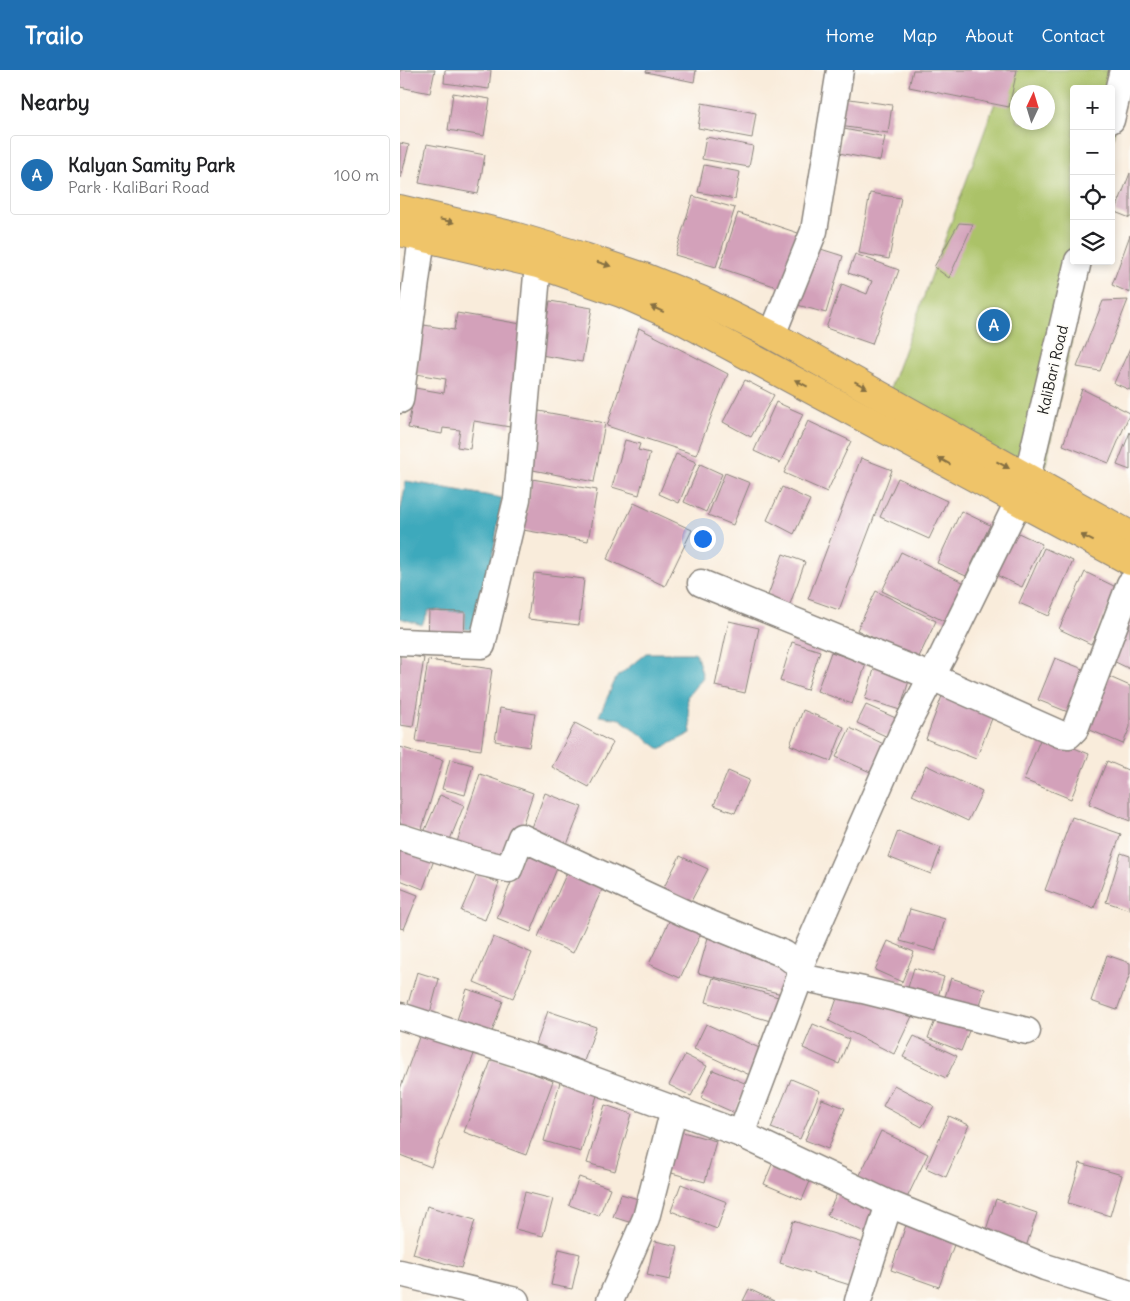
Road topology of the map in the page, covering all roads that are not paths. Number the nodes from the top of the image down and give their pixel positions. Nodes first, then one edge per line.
1 (840, 70) edge
2 (1123, 70) edge
3 (1115, 103) edge
4 (400, 209) edge
5 (411, 234) edge
6 (538, 264) junction
7 (1077, 265) edge
8 (772, 335) junction
9 (400, 400) edge
10 (1022, 490) junction
11 (1130, 535) edge
12 (1130, 561) edge
13 (701, 583) dead end
14 (1130, 584) edge
15 (400, 642) edge
16 (932, 677) junction
17 (400, 837) edge
18 (800, 972) junction
19 (400, 1016) edge
20 (1026, 1031) dead end
21 (674, 1109) junction
22 (741, 1134) junction
23 (889, 1204) junction
24 (400, 1273) edge
25 (1130, 1294) edge
26 (516, 1301) edge
27 (610, 1301) edge
28 (858, 1301) edge

1 - 8 street
2 - 3 street
4 -> 8 main road
5 - 6 main road
5 - 9 street
10 -> 6 main road
6 - 15 street
7 - 10 street, KaliBari Road
8 -> 10 main road
10 - 11 main road
12 -> 10 main road
10 - 16 street, KaliBari Road
13 - 16 street
14 - 16 street
16 - 18 street, KaliBari Road
17 - 18 street
18 - 20 street
18 - 22 street, KaliBari Road
19 - 21 street
21 - 22 street
21 - 27 street
22 - 23 street
23 - 25 street
23 - 28 street
24 - 26 street

